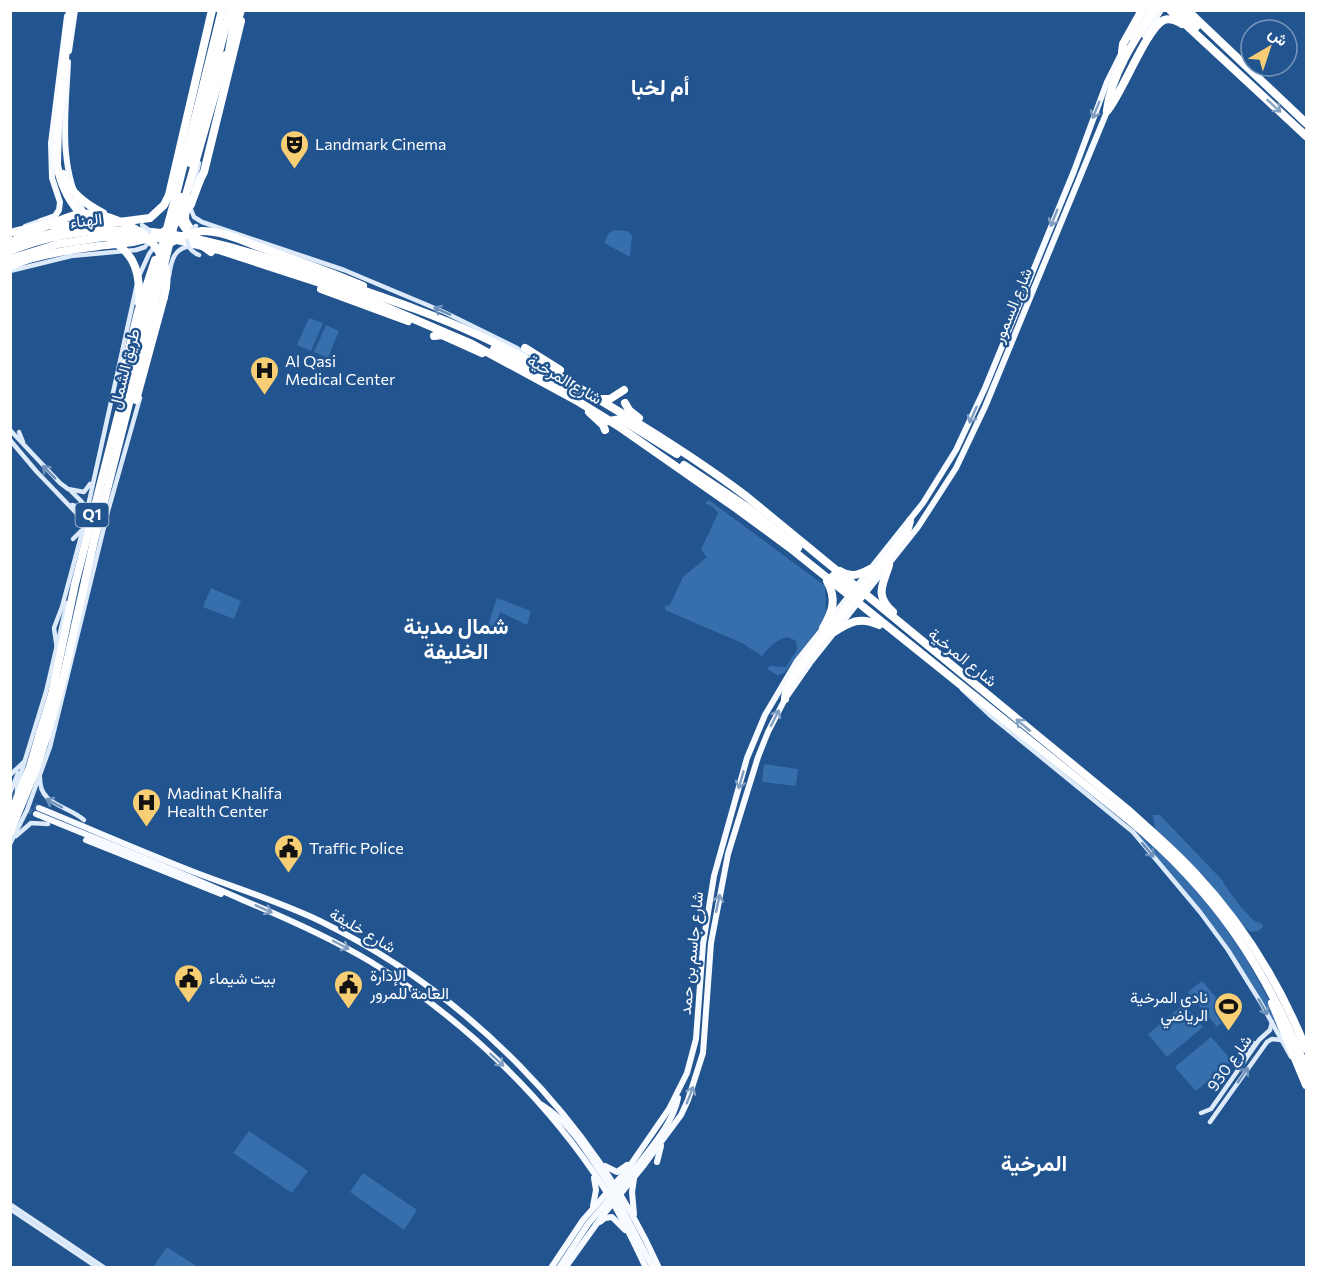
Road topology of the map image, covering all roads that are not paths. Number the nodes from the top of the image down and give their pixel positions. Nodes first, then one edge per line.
1 (69, 10) edge
2 (75, 10) edge
3 (214, 10) edge
4 (222, 10) edge
5 (230, 10) edge
6 (1142, 10) edge
7 (1147, 10) edge
8 (1154, 10) edge
9 (1161, 10) edge
10 (1170, 10) edge
11 (1179, 10) edge
12 (1189, 10) edge
13 (240, 11) edge
14 (1197, 34) junction
15 (1122, 52) junction
16 (224, 62) junction
17 (68, 63) junction
18 (1266, 86) junction
19 (1107, 111) junction
20 (1306, 123) edge
21 (1306, 136) edge
22 (202, 140) junction
23 (58, 165) junction
24 (199, 182) junction
25 (75, 192) junction
26 (175, 193) junction
27 (60, 202) junction
28 (86, 216) junction
29 (112, 218) junction
30 (41, 221) junction
31 (208, 225) junction
32 (199, 229) junction
33 (108, 234) junction
34 (167, 236) junction
35 (11, 239) edge
36 (264, 249) junction
37 (177, 251) joint
38 (10, 252) edge
39 (119, 252) junction
40 (199, 255) dead end
41 (10, 259) edge
42 (26, 263) junction
43 (171, 263) junction
44 (325, 263) junction
45 (10, 266) edge
46 (268, 266) junction
47 (10, 272) edge
48 (321, 276) junction
49 (151, 300) junction
50 (393, 301) junction
51 (368, 306) junction
52 (139, 308) junction
53 (378, 315) dead end
54 (441, 334) junction
55 (525, 348) dead end
56 (122, 352) junction
57 (530, 359) junction
58 (543, 375) junction
59 (624, 390) dead end
60 (594, 396) junction
61 (579, 402) junction
62 (625, 402) dead end
63 (136, 412) junction
64 (620, 412) junction
65 (117, 413) junction
66 (609, 421) junction
67 (10, 430) edge
68 (605, 430) dead end
69 (19, 432) dead end
70 (125, 438) junction
71 (10, 440) edge
72 (664, 440) junction
73 (24, 445) junction
74 (668, 459) junction
75 (943, 463) dead end
76 (941, 477) junction
77 (93, 479) junction
78 (68, 489) junction
79 (59, 494) junction
80 (760, 508) junction
81 (101, 512) junction
82 (84, 521) junction
83 (910, 521) junction
84 (82, 529) junction
85 (73, 539) dead end
86 (825, 563) junction
87 (68, 564) dead end
88 (889, 565) junction
89 (870, 569) junction
90 (72, 570) junction
91 (823, 575) junction
92 (75, 584) junction
93 (83, 589) junction
94 (71, 593) junction
95 (857, 595) junction
96 (62, 607) junction
97 (823, 628) junction
98 (907, 629) junction
99 (834, 632) junction
100 (892, 632) junction
101 (76, 644) junction
102 (57, 649) junction
103 (954, 668) junction
104 (959, 684) junction
105 (786, 699) junction
106 (1003, 726) junction
107 (1014, 729) junction
108 (43, 734) junction
109 (26, 760) junction
110 (21, 766) junction
111 (10, 775) edge
112 (40, 775) junction
113 (17, 786) junction
114 (11, 793) edge
115 (33, 793) junction
116 (30, 801) junction
117 (17, 802) edge
118 (10, 808) edge
119 (27, 810) junction
120 (10, 816) edge
121 (23, 819) junction
122 (84, 820) dead end
123 (48, 824) dead end
124 (12, 834) edge
125 (86, 840) dead end
126 (11, 843) edge
127 (239, 898) junction
128 (1254, 961) junction
129 (407, 967) dead end
130 (421, 981) junction
131 (1272, 1022) junction
132 (1281, 1040) junction
133 (1306, 1049) edge
134 (1306, 1068) edge
135 (1306, 1087) edge
136 (679, 1091) junction
137 (536, 1101) junction
138 (1201, 1113) dead end
139 (574, 1120) dead end
140 (1209, 1122) dead end
141 (577, 1131) junction
142 (663, 1140) junction
143 (637, 1157) junction
144 (601, 1162) junction
145 (657, 1162) dead end
146 (591, 1168) junction
147 (634, 1179) junction
148 (614, 1194) junction
149 (11, 1204) edge
150 (10, 1209) edge
151 (591, 1211) junction
152 (10, 1214) edge
153 (635, 1218) junction
154 (26, 1219) junction
155 (571, 1228) dead end
156 (589, 1233) junction
157 (633, 1239) junction
158 (564, 1249) junction
159 (98, 1268) edge
160 (105, 1268) edge
161 (551, 1268) edge
162 (559, 1268) edge
163 (565, 1268) edge
164 (646, 1268) edge
165 (653, 1268) edge
166 (659, 1268) edge

1 - 23 highway
1 - 27 main road
2 - 17 main road
3 - 26 highway
4 - 26 highway, طريق الشمال / Q1
5 - 16 highway, طريق الشمال / Q1
6 - 15 highway
7 - 15 main road, شارع السمور
8 - 19 highway
9 - 19 main road, شارع السمور
10 - 14 highway
11 - 18 highway
12 - 18 highway
13 - 16 highway
13 - 16 highway
13 - 24 highway, bridge
14 - 19 highway
14 -> 21 highway
15 -> 76 main road, شارع السمور
16 - 22 highway
16 - 24 highway, bridge
16 - 26 highway, طريق الشمال / Q1
17 - 23 highway
17 - 25 main road
18 - 20 highway
19 - 88 main road, شارع السمور
22 - 31 main road
22 - 48 highway
23 - 29 highway, bridge
23 - 52 highway, bridge
24 - 42 highway, bridge
25 - 27 main road
25 - 28 main road
26 - 35 highway, bridge
26 - 49 highway, طريق الشمال / Q1, bridge
26 - 51 highway, bridge
27 - 30 main road
28 - 30 main road
28 - 39 main road, bridge
29 - 35 highway, bridge
29 - 70 highway, bridge
30 - 35 main road
31 - 32 main road
31 - 44 main road, شارع المرخية
32 - 36 highway
32 - 40 main road, bridge
32 - 52 highway, bridge
33 - 34 highway, الهناء
33 - 35 highway
33 - 38 highway, الهناء
33 - 41 highway, الهناء
33 - 42 highway
34 - 46 highway, شارع المرخية
34 - 48 highway, شارع المرخية
36 - 44 highway
36 - 50 highway
37 - 43 main road, طريق الشمال
37 - 46 main road, شارع المرخية
39 - 42 main road
39 - 56 main road
42 - 45 highway
42 - 47 main road
43 - 56 main road
43 - 63 main road, طريق الشمال
57 -> 44 main road, شارع المرخية
46 - 54 highway, شارع المرخية
48 - 50 highway, شارع المرخية
49 - 65 highway, طريق الشمال / Q1
49 - 81 highway, طريق الشمال / Q1
50 - 57 highway, شارع المرخية
51 - 53 highway
51 - 54 highway
52 - 65 highway
54 - 58 highway
54 - 61 highway, شارع المرخية
55 - 60 highway
56 - 77 main road, طريق الشمال
57 - 60 highway, شارع المرخية
58 - 60 highway
58 - 64 highway
59 - 60 highway
60 - 64 highway, شارع المرخية
61 - 66 highway, شارع المرخية
61 - 68 highway
62 - 72 highway
63 - 70 main road
63 - 101 main road, طريق الشمال
64 - 72 highway, شارع المرخية
65 - 92 highway, طريق الشمال / Q1
66 - 74 highway, شارع المرخية
66 - 80 highway
67 - 73 main road
69 - 73 main road
70 - 81 highway
71 - 79 main road
72 - 80 highway, شارع المرخية
78 -> 73 main road
74 - 91 highway, شارع المرخية
74 - 95 highway
75 - 76 main road
76 - 83 main road, شارع السمور
77 - 78 main road
77 - 82 main road, طريق الشمال
78 - 79 main road
79 - 82 main road
80 - 86 highway, شارع المرخية
81 - 93 highway, طريق الشمال / Q1
82 - 84 main road, طريق الشمال
83 - 89 main road, شارع السمور
83 - 95 highway
84 - 85 main road
84 - 90 main road, طريق الشمال
86 - 89 highway
86 - 95 highway, شارع المرخية
87 - 90 main road
88 - 95 main road, شارع السمور
88 - 98 highway
89 - 95 main road, شارع السمور
90 - 96 main road, طريق الشمال
91 - 95 highway, شارع المرخية
91 - 97 highway
92 - 94 main road
92 - 108 highway, طريق الشمال / Q1
93 - 101 highway
93 - 108 highway, طريق الشمال / Q1
94 - 96 main road
94 - 102 main road
95 - 97 main road, شارع جاسم بن حمد
95 - 98 highway, شارع المرخية
95 - 99 main road, شارع جاسم بن حمد
95 - 100 highway, شارع المرخية
95 - 103 highway
95 - 105 highway
96 - 102 main road, طريق الشمال
97 -> 136 main road, شارع جاسم بن حمد
98 - 103 highway, شارع المرخية
99 - 100 highway
99 - 105 main road, شارع جاسم بن حمد
100 - 104 highway, شارع المرخية
101 - 112 main road, طريق الشمال
102 - 109 main road, طريق الشمال
133 -> 103 highway, شارع المرخية
104 - 106 main road, شارع المرخية
104 - 107 highway, شارع المرخية
142 -> 105 main road, شارع جاسم بن حمد
106 - 107 highway
106 -> 131 main road, شارع المرخية
107 - 128 highway, شارع المرخية
108 - 120 highway, Q1, bridge
108 - 124 highway, Q1, bridge
109 - 110 main road
109 - 113 main road, طريق الشمال
110 - 111 main road
110 - 114 main road
112 - 115 main road, طريق الشمال
122 -> 112 main road
113 - 115 main road
113 - 117 main road
114 - 117 main road
115 - 116 main road, طريق الشمال
115 - 117 main road
116 - 117 main road
116 - 119 main road, طريق الشمال
117 - 118 main road
117 - 119 main road
117 - 121 main road
118 - 124 main road
119 - 121 main road, طريق الشمال
121 - 124 main road, طريق الشمال
123 - 126 main road
124 - 126 main road
125 - 127 main road
127 - 130 main road, شارع خليفة
127 -> 137 main road, شارع خليفة
128 - 134 highway, شارع المرخية
128 - 135 highway
129 - 130 main road
130 - 141 main road, شارع خليفة
131 - 132 main road, شارع المرخية
131 - 138 main road, شارع 930
132 - 135 main road, شارع المرخية
140 -> 132 main road, شارع 930
136 - 143 main road, شارع جاسم بن حمد
136 - 148 main road
137 - 146 main road, شارع خليفة
137 - 148 main road
139 - 141 main road
141 - 144 main road, شارع خليفة
142 - 145 main road
142 - 147 main road, شارع جاسم بن حمد
143 - 144 main road
143 - 148 main road, شارع جاسم بن حمد
144 - 148 main road, شارع خليفة
146 - 148 main road, شارع خليفة
146 - 151 main road
147 - 148 main road, شارع جاسم بن حمد
147 - 153 main road
148 - 151 main road, شارع جاسم بن حمد
148 - 153 main road, شارع خليفة
148 - 156 main road, شارع جاسم بن حمد
148 - 157 main road, شارع خليفة
148 - 162 main road
148 - 165 main road
149 - 160 main road
150 - 154 main road
151 - 158 main road, شارع جاسم بن حمد
152 - 154 main road
153 - 166 main road, شارع خليفة
154 - 159 main road
155 - 158 main road
156 - 157 main road
156 - 163 main road, شارع جاسم بن حمد
157 - 164 main road, شارع خليفة
158 - 161 main road, شارع جاسم بن حمد

